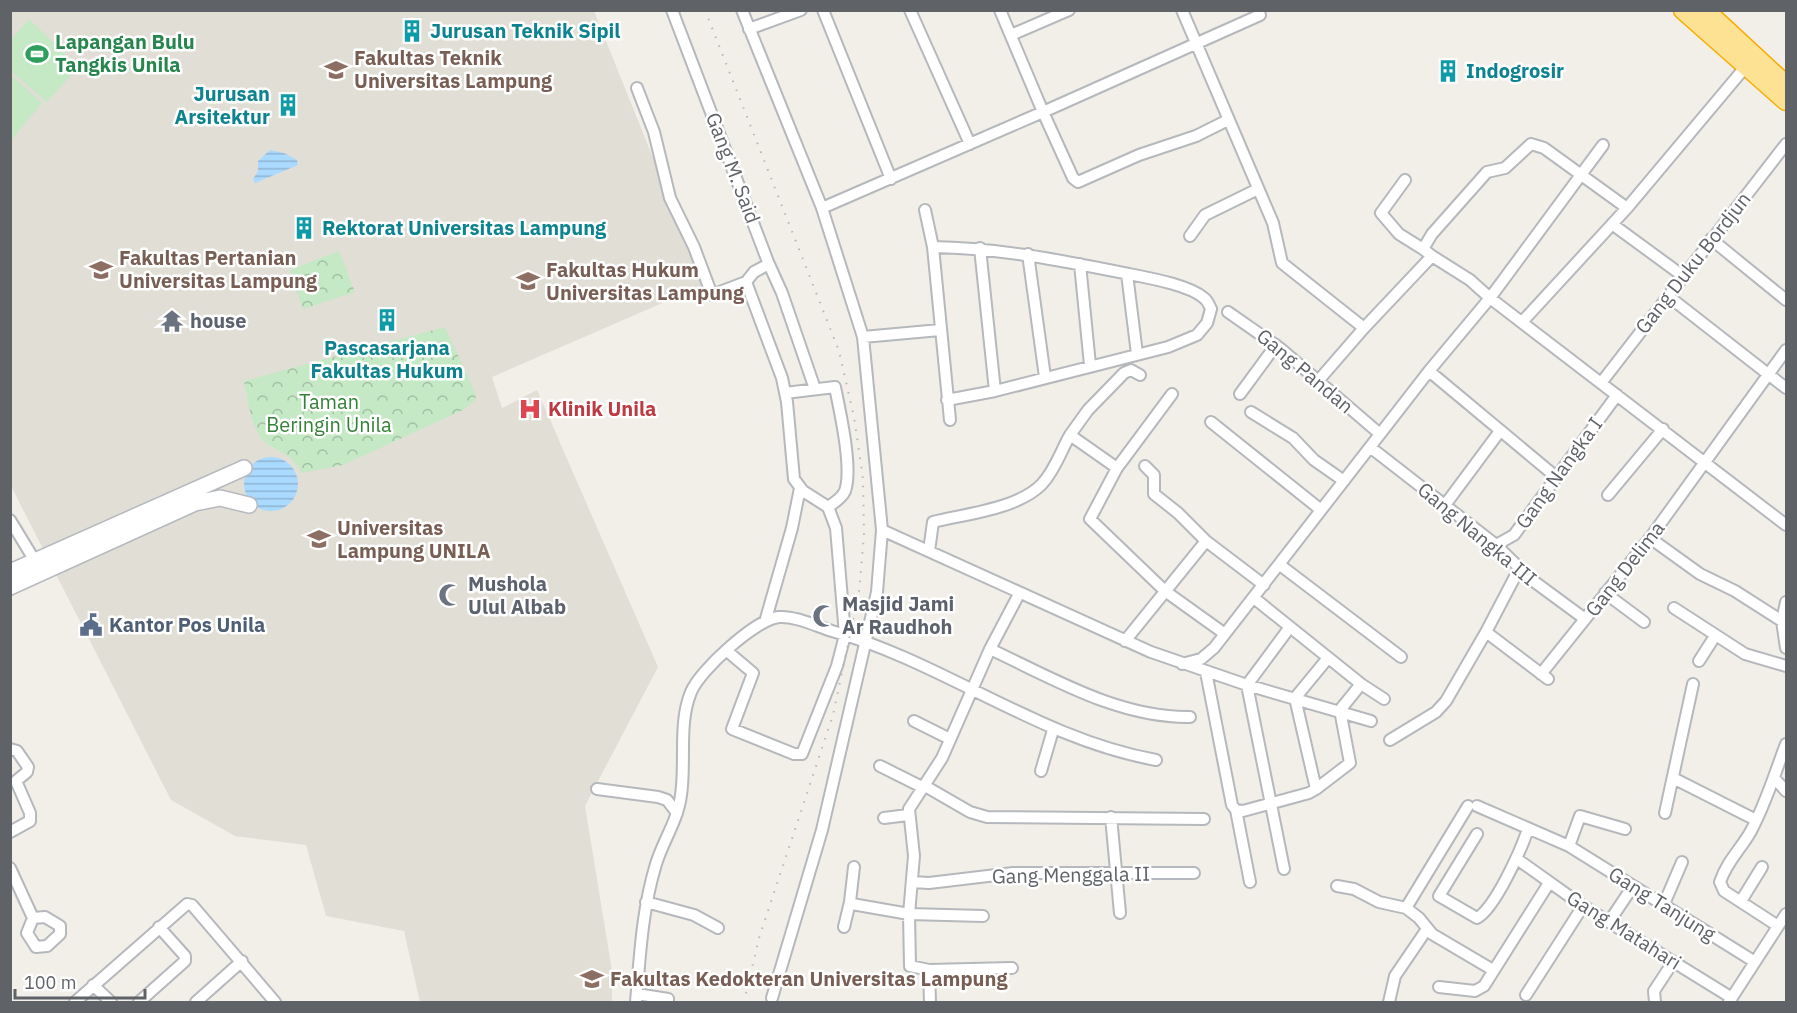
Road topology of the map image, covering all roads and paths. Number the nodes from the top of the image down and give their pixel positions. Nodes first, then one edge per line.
1 (672, 10) edge
2 (742, 10) edge
3 (801, 10) edge
4 (823, 10) edge
5 (910, 10) edge
6 (1000, 10) edge
7 (1069, 10) edge
8 (1182, 10) edge
9 (1683, 10) edge
10 (1706, 10) edge
11 (1260, 15) dead end
12 (749, 29) junction
13 (1011, 35) junction
14 (1195, 44) junction
15 (1747, 65) junction
16 (1786, 85) edge
17 (637, 88) dead end
18 (1786, 101) edge
19 (1043, 112) junction
20 (1228, 120) junction
21 (970, 144) junction
22 (1786, 144) edge
23 (1603, 145) dead end
24 (1580, 174) junction
25 (891, 179) junction
26 (1405, 180) dead end
27 (1258, 189) junction
28 (822, 208) junction
29 (1628, 208) junction
30 (925, 210) dead end
31 (1612, 224) junction
32 (1190, 236) dead end
33 (1711, 239) junction
34 (933, 247) junction
35 (980, 248) junction
36 (1428, 253) junction
37 (1028, 254) junction
38 (768, 262) junction
39 (1080, 264) junction
40 (1127, 274) junction
41 (1683, 276) junction
42 (746, 282) junction
43 (1668, 296) junction
44 (1490, 298) junction
45 (1786, 300) edge
46 (1228, 312) dead end
47 (1522, 322) junction
48 (1364, 328) junction
49 (940, 330) junction
50 (863, 337) junction
51 (1276, 345) junction
52 (1786, 350) edge
53 (1137, 354) junction
54 (1090, 365) junction
55 (1429, 371) junction
56 (1768, 374) junction
57 (1140, 375) dead end
58 (1045, 377) junction
59 (1318, 381) junction
60 (1601, 383) junction
61 (1786, 388) edge
62 (815, 390) junction
63 (995, 391) junction
64 (785, 393) junction
65 (1172, 394) dead end
66 (1239, 394) dead end
67 (1617, 395) junction
68 (947, 400) junction
69 (1251, 412) dead end
70 (950, 420) dead end
71 (1211, 422) dead end
72 (1663, 429) junction
73 (1500, 431) junction
74 (1380, 434) junction
75 (1070, 435) junction
76 (1370, 447) junction
77 (1706, 462) junction
78 (1145, 466) dead end
79 (244, 468) dead end
80 (1118, 468) junction
81 (1555, 476) junction
82 (1344, 480) junction
83 (800, 488) junction
84 (1608, 495) dead end
85 (249, 505) dead end
86 (1445, 505) junction
87 (828, 507) junction
88 (1321, 510) junction
89 (10, 520) edge
90 (1786, 525) edge
91 (882, 530) junction
92 (1650, 538) junction
93 (1206, 541) junction
94 (1496, 545) junction
95 (929, 551) junction
96 (35, 561) junction
97 (1280, 565) junction
98 (1520, 569) junction
99 (10, 572) edge
100 (1264, 585) junction
101 (10, 587) edge
102 (1165, 591) junction
103 (1020, 594) junction
104 (1605, 594) junction
105 (1254, 598) junction
106 (1786, 602) edge
107 (1674, 608) dead end
108 (1586, 618) junction
109 (1782, 621) junction
110 (765, 622) junction
111 (1644, 622) dead end
112 (1290, 627) junction
113 (1486, 632) junction
114 (1225, 634) junction
115 (845, 635) junction
116 (1715, 636) junction
117 (865, 641) junction
118 (1125, 641) junction
119 (1786, 648) edge
120 (990, 649) junction
121 (727, 651) junction
122 (1401, 657) dead end
123 (1328, 658) junction
124 (1699, 661) dead end
125 (1182, 664) junction
126 (1786, 666) edge
127 (1206, 672) junction
128 (1361, 684) junction
129 (1693, 684) dead end
130 (1247, 685) junction
131 (972, 690) junction
132 (1295, 698) junction
133 (1384, 699) dead end
134 (1340, 711) junction
135 (1191, 717) dead end
136 (914, 721) dead end
137 (1371, 721) dead end
138 (1053, 730) junction
139 (950, 739) junction
140 (1390, 740) dead end
141 (1786, 744) edge
142 (10, 749) edge
143 (1156, 760) dead end
144 (880, 766) dead end
145 (1041, 771) dead end
146 (1673, 778) junction
147 (1774, 778) junction
148 (924, 787) junction
149 (597, 789) dead end
150 (1316, 789) junction
151 (1786, 791) edge
152 (1271, 804) junction
153 (1236, 810) junction
154 (677, 813) junction
155 (1665, 813) dead end
156 (908, 815) junction
157 (1111, 817) junction
158 (884, 818) dead end
159 (1204, 819) dead end
160 (1756, 820) junction
161 (1624, 829) dead end
162 (10, 832) edge
163 (1527, 832) dead end
164 (1477, 834) dead end
165 (1569, 846) junction
166 (1517, 859) junction
167 (1682, 862) dead end
168 (854, 867) dead end
169 (1762, 867) dead end
170 (10, 868) edge
171 (1284, 869) dead end
172 (1194, 873) dead end
173 (1115, 874) junction
174 (912, 882) junction
175 (1250, 882) dead end
176 (1548, 883) junction
177 (1337, 885) dead end
178 (1633, 886) junction
179 (1741, 901) junction
180 (646, 902) junction
181 (850, 902) junction
182 (1664, 904) junction
183 (1582, 906) junction
184 (1406, 908) junction
185 (1120, 913) dead end
186 (909, 914) junction
187 (1786, 914) edge
188 (983, 916) dead end
189 (33, 918) dead end
190 (1609, 922) junction
191 (1778, 926) junction
192 (159, 927) junction
193 (844, 927) dead end
194 (718, 928) dead end
195 (1427, 929) junction
196 (242, 962) junction
197 (1673, 962) junction
198 (1755, 962) junction
199 (1012, 968) dead end
200 (929, 970) junction
201 (1493, 970) junction
202 (93, 985) junction
203 (1439, 987) dead end
204 (1526, 995) dead end
205 (637, 998) edge
206 (772, 998) dead end
207 (1731, 1000) edge
208 (75, 1002) edge
209 (111, 1002) edge
210 (139, 1002) edge
211 (196, 1002) edge
212 (275, 1002) edge
213 (668, 1002) edge
214 (930, 1002) edge
215 (1389, 1002) edge
216 (1653, 1002) edge

1 - 38 street, Gang M. Said
2 - 12 street
3 - 12 street
4 - 25 street
5 - 21 street
6 - 13 street
7 - 13 street
8 - 14 street
9 - 15 highway
10 - 16 highway
11 - 14 street
12 - 28 street
13 - 19 street
14 - 19 street
14 - 20 street
15 - 18 highway
15 - 29 street
17 - 42 street
19 - 20 street
19 - 21 street
20 - 27 street
21 - 25 street
22 - 33 street, Gang Duku Bordjun
23 - 24 street
24 - 29 street
24 - 36 street
24 - 44 street
25 - 28 street
26 - 36 street
27 - 32 street
27 - 48 street
28 - 50 street
29 - 31 street
30 - 34 street
31 - 41 street
31 - 47 street
33 - 41 street, Gang Duku Bordjun
33 - 45 street
34 - 35 street
34 - 49 street
35 - 37 street
35 - 63 street
36 - 44 street
36 - 48 street
37 - 39 street
37 - 58 street
38 - 42 street
38 - 62 street, Gang M. Said
39 - 40 street
39 - 54 street
40 - 53 street
40 - 53 street
41 - 43 street, Gang Duku Bordjun
42 - 64 street
43 - 56 street
43 - 60 street, Gang Duku Bordjun
44 - 47 street
44 - 55 street
46 - 51 street, Gang Pandan
47 - 60 street
48 - 59 street
49 - 50 street
49 - 68 street
50 - 91 street
51 - 59 street, Gang Pandan
51 - 66 street
52 - 56 street, Gang Delima
53 - 54 street
54 - 58 street
55 - 73 street
55 - 74 street
56 - 61 street
56 - 77 street, Gang Delima
57 - 75 street
58 - 63 street
59 - 74 street, Gang Pandan
60 - 67 street
62 - 64 street
62 - 87 street
63 - 68 street
64 - 83 street
65 - 80 street
67 - 72 street
67 - 81 street, Gang Nangka I
68 - 70 street
69 - 82 street
71 - 88 street
72 - 77 street
72 - 84 street
73 - 81 street
73 - 86 street
74 - 76 street
75 - 80 street
75 - 95 street
76 - 82 street
76 - 86 street, Gang Nangka III
77 - 90 street
77 - 92 street, Gang Delima
78 - 93 street
79 - 96 street
80 - 102 street
81 - 94 street, Gang Nangka I
82 - 88 street
83 - 87 street
83 - 110 street
85 - 101 street
86 - 94 street, Gang Nangka III
87 - 115 street
88 - 97 street
89 - 96 street
91 - 95 street
91 - 117 street
92 - 104 street, Gang Delima
92 - 109 street
93 - 100 street
93 - 102 street
94 - 98 street, Gang Nangka III
95 - 103 street
96 - 99 street
97 - 100 street
97 - 122 street
98 - 108 street, Gang Nangka III
98 - 113 street
100 - 105 street
102 - 114 street
102 - 118 street
103 - 118 street
103 - 120 street
104 - 108 street, Gang Delima
104 - 111 street
105 - 112 street
105 - 114 street
106 - 109 street
107 - 116 street
108 - 113 street, Gang Delima
109 - 119 street
110 - 115 street
110 - 121 street
112 - 123 street
112 - 130 street
113 - 140 street
114 - 125 street
115 - 117 street
115 - 121 street
116 - 124 street
116 - 126 street
117 - 131 street
117 - 206 street
118 - 125 street
120 - 131 street
120 - 135 street
121 - 154 street
123 - 128 street
123 - 132 street
125 - 127 street
127 - 130 street
127 - 153 street
128 - 133 street
128 - 134 street
129 - 146 street
130 - 132 street
130 - 152 street
131 - 138 street
131 - 139 street
132 - 134 street
132 - 150 street
134 - 137 street
134 - 150 street
136 - 139 street
138 - 143 street
138 - 145 street
139 - 148 street
141 - 147 street
142 - 162 street
144 - 148 street
146 - 155 street
146 - 160 street
147 - 151 street
147 - 160 street
148 - 156 street
148 - 157 street
149 - 154 street
150 - 152 street
152 - 153 street
152 - 171 street
153 - 175 street
154 - 180 street
156 - 158 street
156 - 174 street
157 - 159 street
157 - 173 street
160 - 179 street
161 - 165 street
163 - 166 street
164 - 166 street
165 - 178 street, Gang Tanjung
165 - 184 street, Gang Tanjung
166 - 176 street, Gang Matahari
167 - 182 street
168 - 181 street
169 - 179 street
170 - 189 street
172 - 173 street, Gang Menggala II
173 - 174 street, Gang Menggala II
173 - 185 street
174 - 186 street
176 - 183 street, Gang Matahari
176 - 201 street
177 - 184 street
178 - 182 street, Gang Tanjung
178 - 190 street
179 - 191 street
180 - 194 street
180 - 205 street
181 - 186 street
181 - 193 street
182 - 198 street, Gang Tanjung
183 - 190 street, Gang Matahari
183 - 204 street
184 - 195 street
186 - 188 street
186 - 200 street
187 - 191 street
190 - 197 street, Gang Matahari
191 - 198 street
192 - 196 street
192 - 202 street
192 - 210 street
195 - 201 street
195 - 215 street
196 - 211 street
196 - 212 street
197 - 207 street, Gang Matahari
197 - 216 street
198 - 207 street
199 - 200 street
200 - 214 street
201 - 203 street
202 - 208 street
202 - 209 street
205 - 213 street

